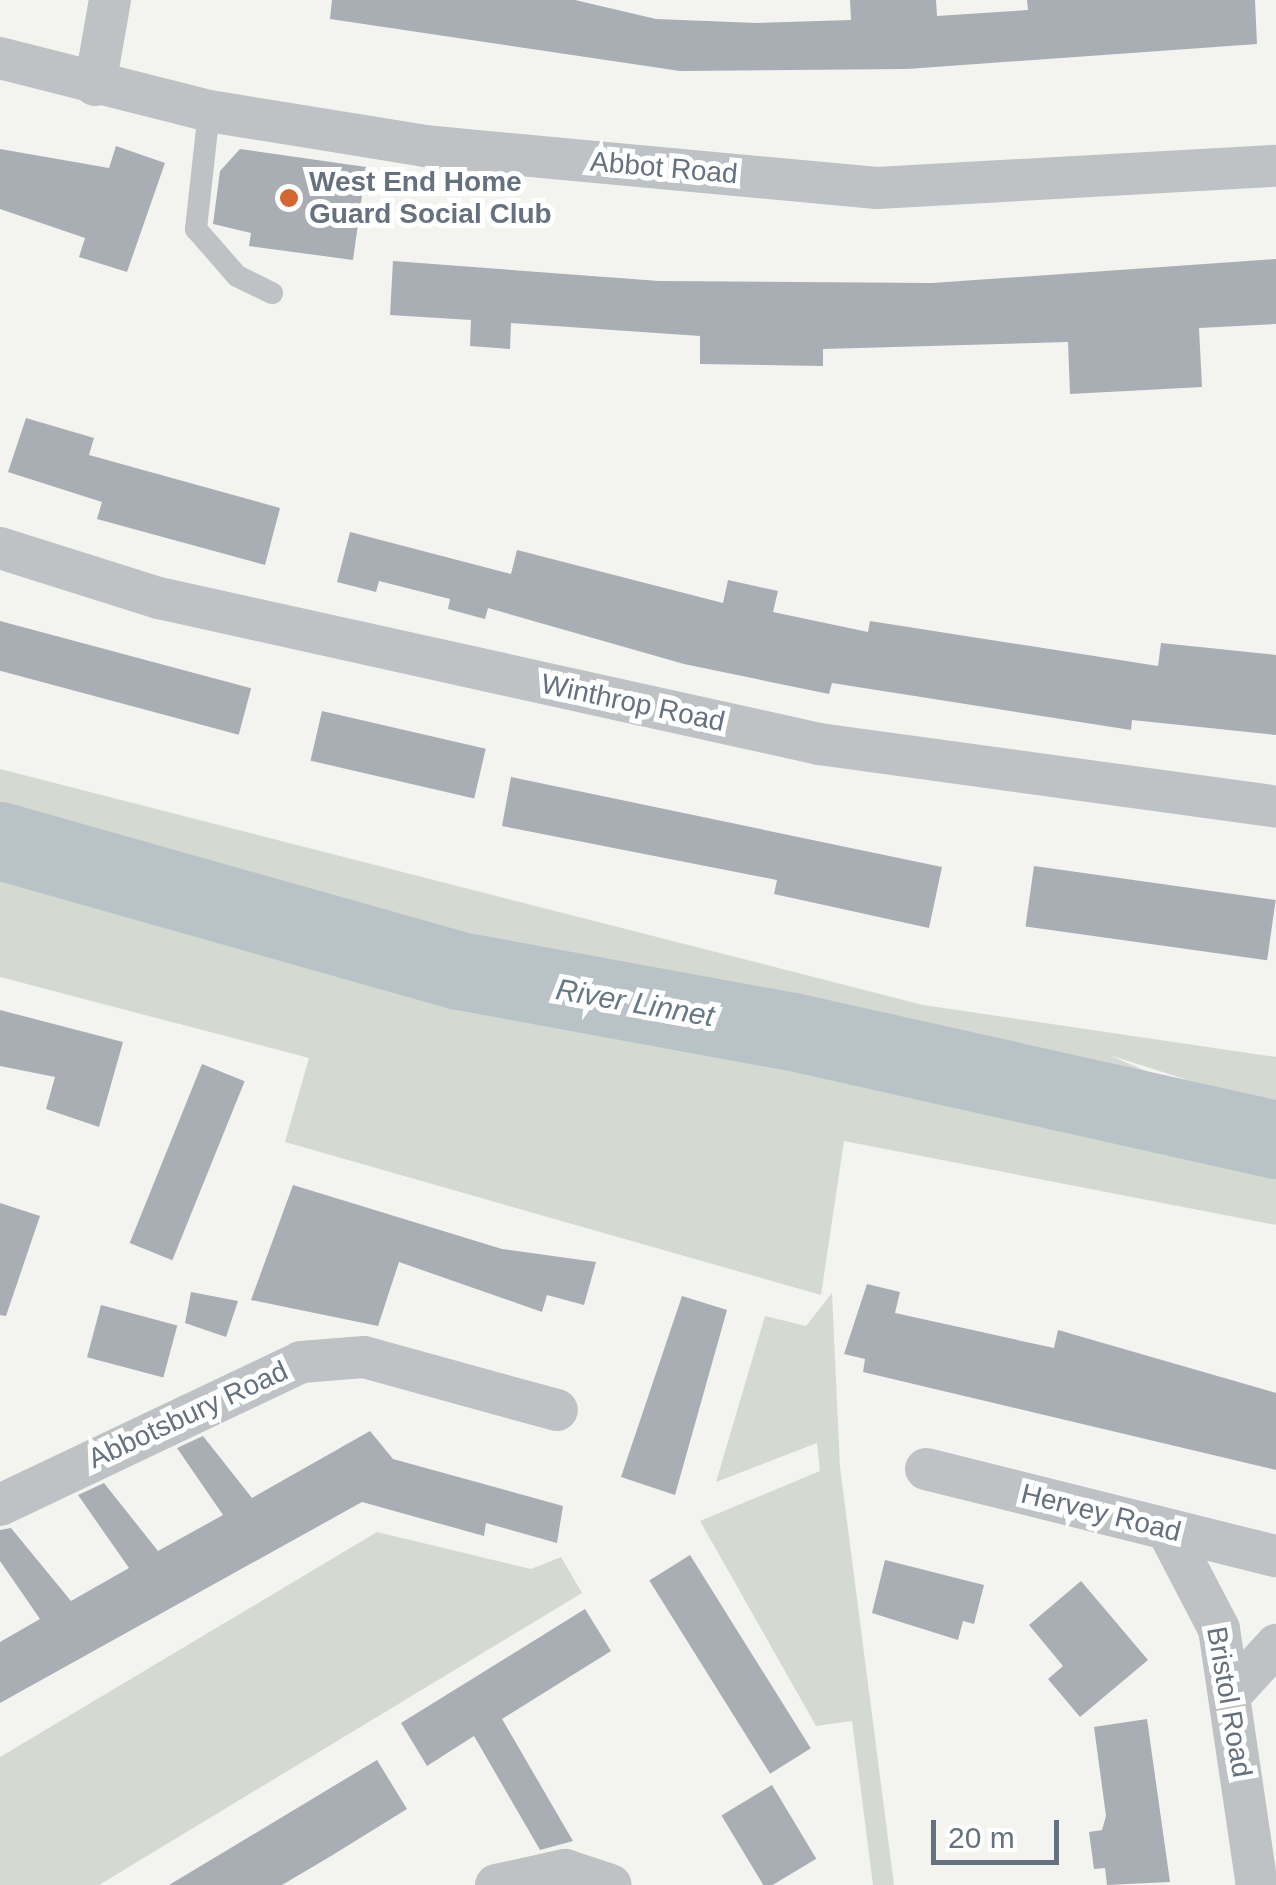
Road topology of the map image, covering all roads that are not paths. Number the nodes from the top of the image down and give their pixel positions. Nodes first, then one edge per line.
1 (110, 0) edge
2 (0, 58) edge
3 (95, 84) junction
4 (209, 111) junction
5 (1276, 166) edge
6 (272, 293) dead end
7 (0, 548) edge
8 (1276, 807) edge
9 (557, 1410) dead end
10 (926, 1469) dead end
11 (0, 1506) edge
12 (1168, 1530) junction
13 (1276, 1556) edge
14 (1276, 1645) edge
15 (1233, 1692) junction
16 (496, 1885) edge
17 (611, 1885) edge
18 (1256, 1885) edge

1 - 3 street
2 - 3 street, Abbot Road
3 - 4 street, Abbot Road
4 - 5 street, Abbot Road
4 - 6 lane
7 - 8 street, Winthrop Road
9 - 11 street, Abbotsbury Road
10 - 12 street, Hervey Road
12 - 13 street, Hervey Road
12 - 15 street, Bristol Road
14 - 15 street
15 - 18 street, Bristol Road
16 - 17 street

